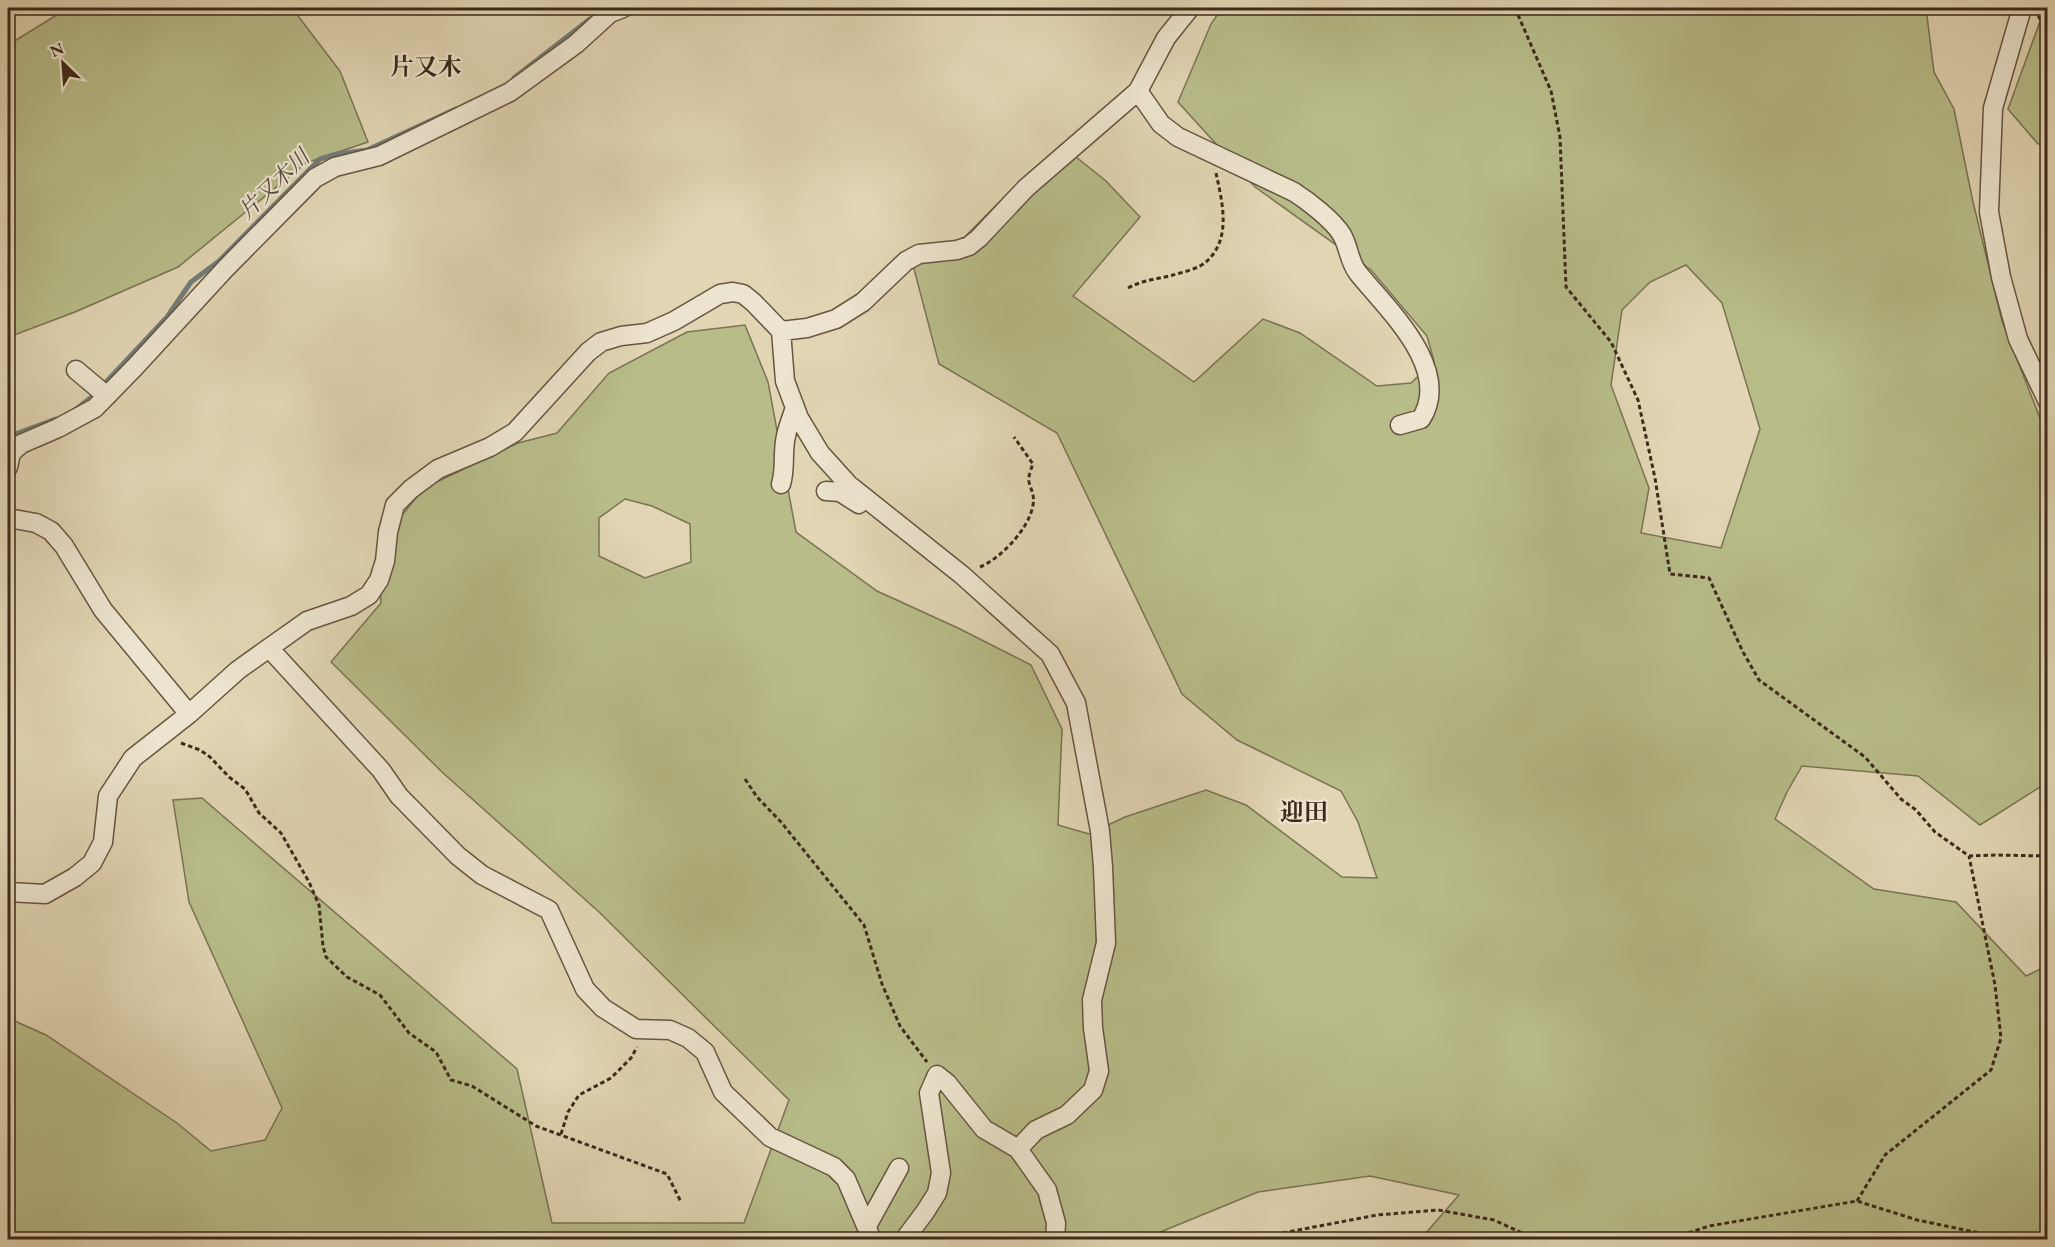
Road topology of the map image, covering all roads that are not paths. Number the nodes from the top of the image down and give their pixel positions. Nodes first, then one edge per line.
1 (623, 8) edge
2 (1190, 8) edge
3 (2030, 11) edge
4 (1138, 91) junction
5 (781, 331) junction
6 (76, 370) dead end
7 (100, 390) junction
8 (2048, 402) edge
9 (795, 408) junction
10 (1400, 425) dead end
11 (8, 467) edge
12 (781, 484) dead end
13 (826, 491) dead end
14 (883, 512) junction
15 (8, 518) edge
16 (269, 648) junction
17 (189, 714) junction
18 (8, 892) edge
19 (1018, 1149) junction
20 (899, 1168) dead end
21 (870, 1233) edge
22 (904, 1239) edge
23 (1055, 1239) edge

1 - 7 street
2 - 4 street
3 - 8 street
4 - 5 street
4 - 10 street
5 - 9 street
5 - 16 street
6 - 7 street
7 - 11 street
9 - 12 street
9 - 14 street
13 - 14 street
14 - 19 street
15 - 17 street
16 - 17 street
16 - 21 street
17 - 18 street
19 - 22 street
19 - 23 street
20 - 21 street

